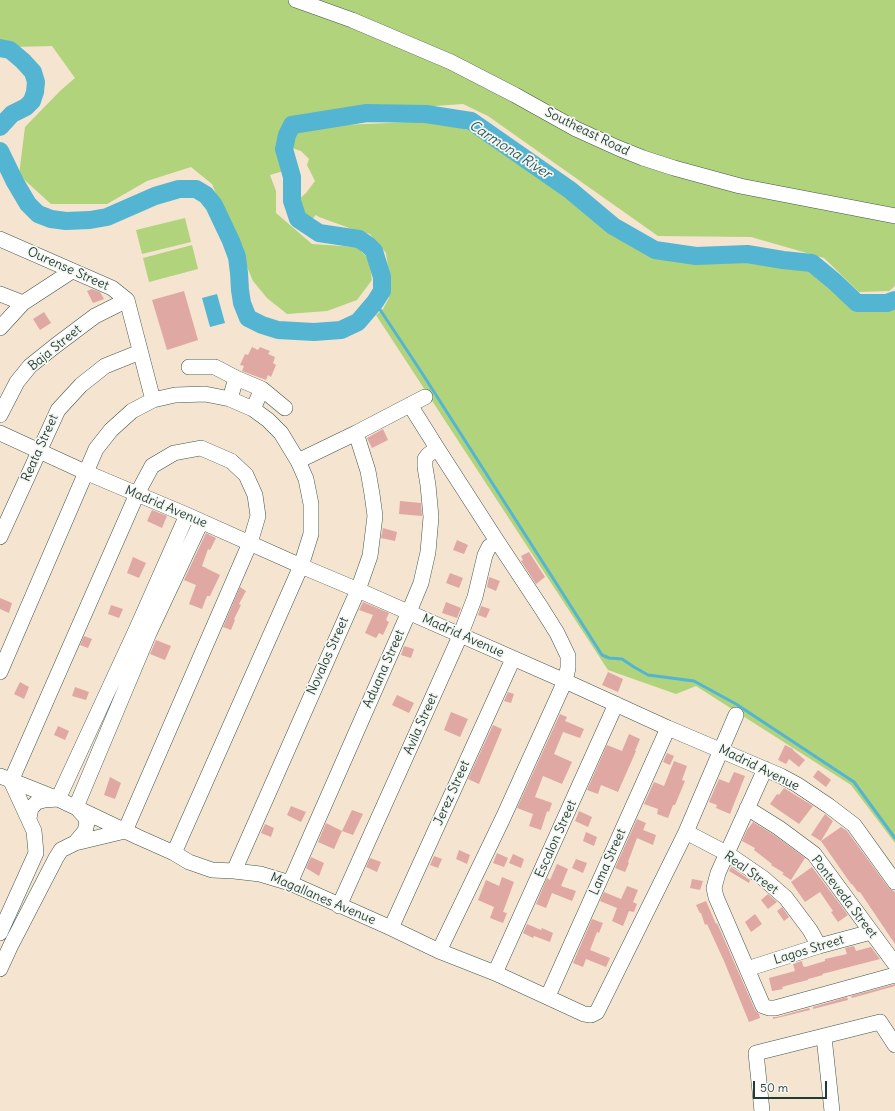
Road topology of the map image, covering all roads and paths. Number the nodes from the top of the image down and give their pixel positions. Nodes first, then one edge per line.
1 (296, 0) edge
2 (895, 216) edge
3 (0, 239) edge
4 (72, 271) junction
5 (0, 294) edge
6 (127, 300) junction
7 (24, 303) junction
8 (0, 328) edge
9 (140, 352) junction
10 (189, 366) dead end
11 (236, 378) junction
12 (262, 389) junction
13 (425, 397) dead end
14 (230, 399) junction
15 (154, 400) junction
16 (410, 404) junction
17 (285, 408) dead end
18 (253, 409) junction
19 (0, 415) edge
20 (0, 433) edge
21 (356, 433) junction
22 (437, 448) junction
23 (39, 451) junction
24 (298, 461) junction
25 (85, 472) junction
26 (137, 494) junction
27 (187, 515) junction
28 (201, 522) junction
29 (0, 537) edge
30 (497, 541) junction
31 (250, 543) junction
32 (301, 566) junction
33 (358, 590) junction
34 (409, 612) junction
35 (143, 630) junction
36 (460, 636) junction
37 (513, 659) junction
38 (0, 672) edge
39 (565, 681) junction
40 (616, 704) junction
41 (736, 715) dead end
42 (668, 728) junction
43 (721, 750) junction
44 (765, 769) junction
45 (5, 779) edge
46 (58, 799) junction
47 (76, 807) junction
48 (747, 808) junction
49 (29, 818) junction
50 (125, 831) junction
51 (686, 832) junction
52 (75, 843) junction
53 (174, 853) junction
54 (728, 854) junction
55 (234, 871) junction
56 (895, 882) edge
57 (290, 883) junction
58 (339, 906) junction
59 (391, 928) junction
60 (871, 932) junction
61 (0, 933) edge
62 (819, 946) junction
63 (439, 951) junction
64 (895, 964) edge
65 (0, 969) edge
66 (747, 969) junction
67 (495, 973) junction
68 (895, 975) edge
69 (548, 996) junction
70 (824, 1036) junction
71 (895, 1045) edge
72 (762, 1111) edge
73 (832, 1111) edge

1 - 2 street, Southeast Road
3 - 4 street, Ourense Street
4 - 6 street, Ourense Street
4 - 7 street
5 - 7 street
6 - 9 street
6 - 19 street, Baja Street
7 - 8 street
9 - 15 street
9 - 23 street, Reata Street
10 - 11 street
11 - 12 street
11 - 14 street
12 - 17 street
12 - 18 street
13 - 16 street
14 - 15 street
14 - 18 street
15 - 25 street
16 - 21 street
16 - 22 street
18 - 24 street
20 - 23 street, Madrid Avenue
21 - 24 street
21 - 33 street, Novalos Street
22 - 30 street
22 - 34 street, Aduana Street
23 - 25 street, Madrid Avenue
23 - 29 street, Reata Street
24 - 32 street
25 - 26 street, Madrid Avenue
25 - 38 street
26 - 27 street, Madrid Avenue
26 - 31 street
26 - 45 street
27 - 28 street, Madrid Avenue
27 - 35 street
28 - 31 street, Madrid Avenue
28 - 35 street
30 - 36 street, Avila Street
30 - 39 street
31 - 32 street, Madrid Avenue
31 - 50 street
32 - 33 street, Madrid Avenue
32 - 53 street
33 - 34 street, Madrid Avenue
33 - 55 street, Novalos Street
34 - 36 street, Madrid Avenue
34 - 57 street, Aduana Street
35 - 46 street
35 - 47 street
36 - 37 street, Madrid Avenue
36 - 58 street, Avila Street
37 - 39 street, Madrid Avenue
37 - 59 street, Jerez Street
39 - 40 street, Madrid Avenue
39 - 63 street
40 - 42 street, Madrid Avenue
40 - 67 street, Escalon Street
41 - 43 street
42 - 43 street, Madrid Avenue
42 - 69 street, Lama Street
43 - 44 street, Madrid Avenue
43 - 51 street
44 - 48 street
44 - 56 street, Madrid Avenue
45 - 46 street, Magallanes Avenue
45 - 49 street
46 - 47 street, Magallanes Avenue
46 - 49 street
47 - 50 street, Magallanes Avenue
47 - 52 street
48 - 54 street
48 - 60 street, Ponteveda Street
49 - 61 street
50 - 52 street
50 - 53 street, Magallanes Avenue
51 - 54 street, Real Street
51 - 69 street, Magallanes Avenue
52 - 65 street
53 - 55 street, Magallanes Avenue
54 - 62 street, Real Street
54 - 66 street
55 - 57 street, Magallanes Avenue
57 - 58 street, Magallanes Avenue
58 - 59 street, Magallanes Avenue
59 - 63 street, Magallanes Avenue
60 - 62 street, Lagos Street
60 - 64 street, Ponteveda Street
62 - 66 street, Lagos Street
63 - 67 street, Magallanes Avenue
66 - 68 street
67 - 69 street, Magallanes Avenue
70 - 71 street
70 - 72 street
70 - 73 street

